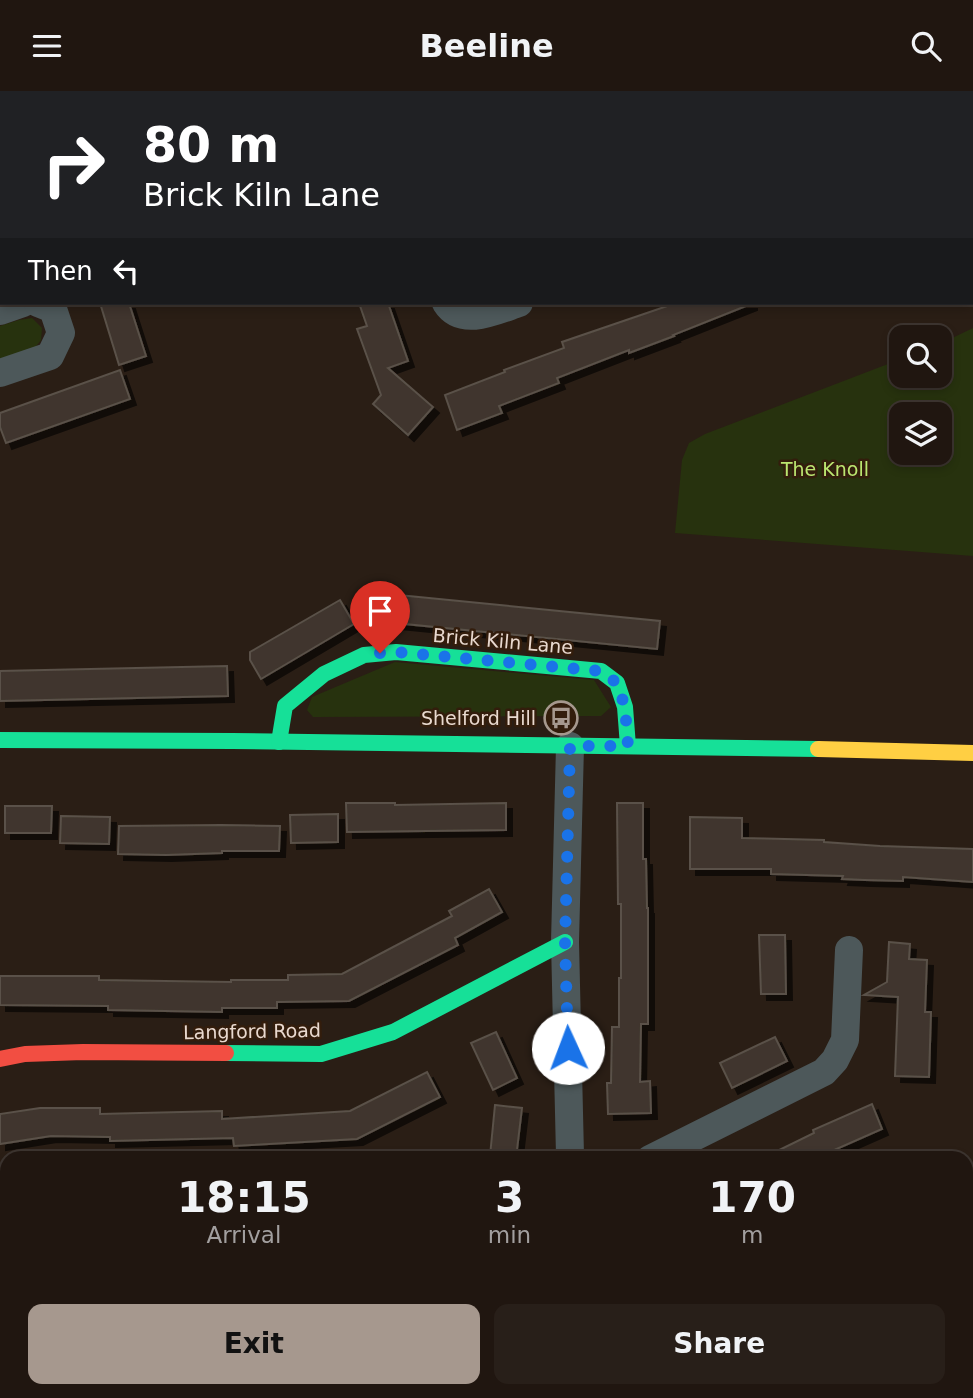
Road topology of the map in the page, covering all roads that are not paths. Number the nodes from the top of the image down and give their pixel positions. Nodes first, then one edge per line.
1 (17, 305) edge
2 (43, 305) edge
3 (448, 305) edge
4 (513, 305) edge
5 (0, 311) edge
6 (0, 373) edge
7 (0, 740) edge
8 (279, 742) junction
9 (570, 746) junction
10 (628, 746) junction
11 (973, 753) edge
12 (565, 942) junction
13 (849, 950) dead end
14 (0, 1059) edge
15 (570, 1151) edge
16 (666, 1151) edge

1 - 5 street
2 - 6 street
3 - 4 street
7 - 8 street
8 - 9 street
8 - 10 street, Brick Kiln Lane
9 - 10 street
9 - 12 street
10 - 11 street
12 - 14 street, Langford Road
12 - 15 street
13 - 16 street

